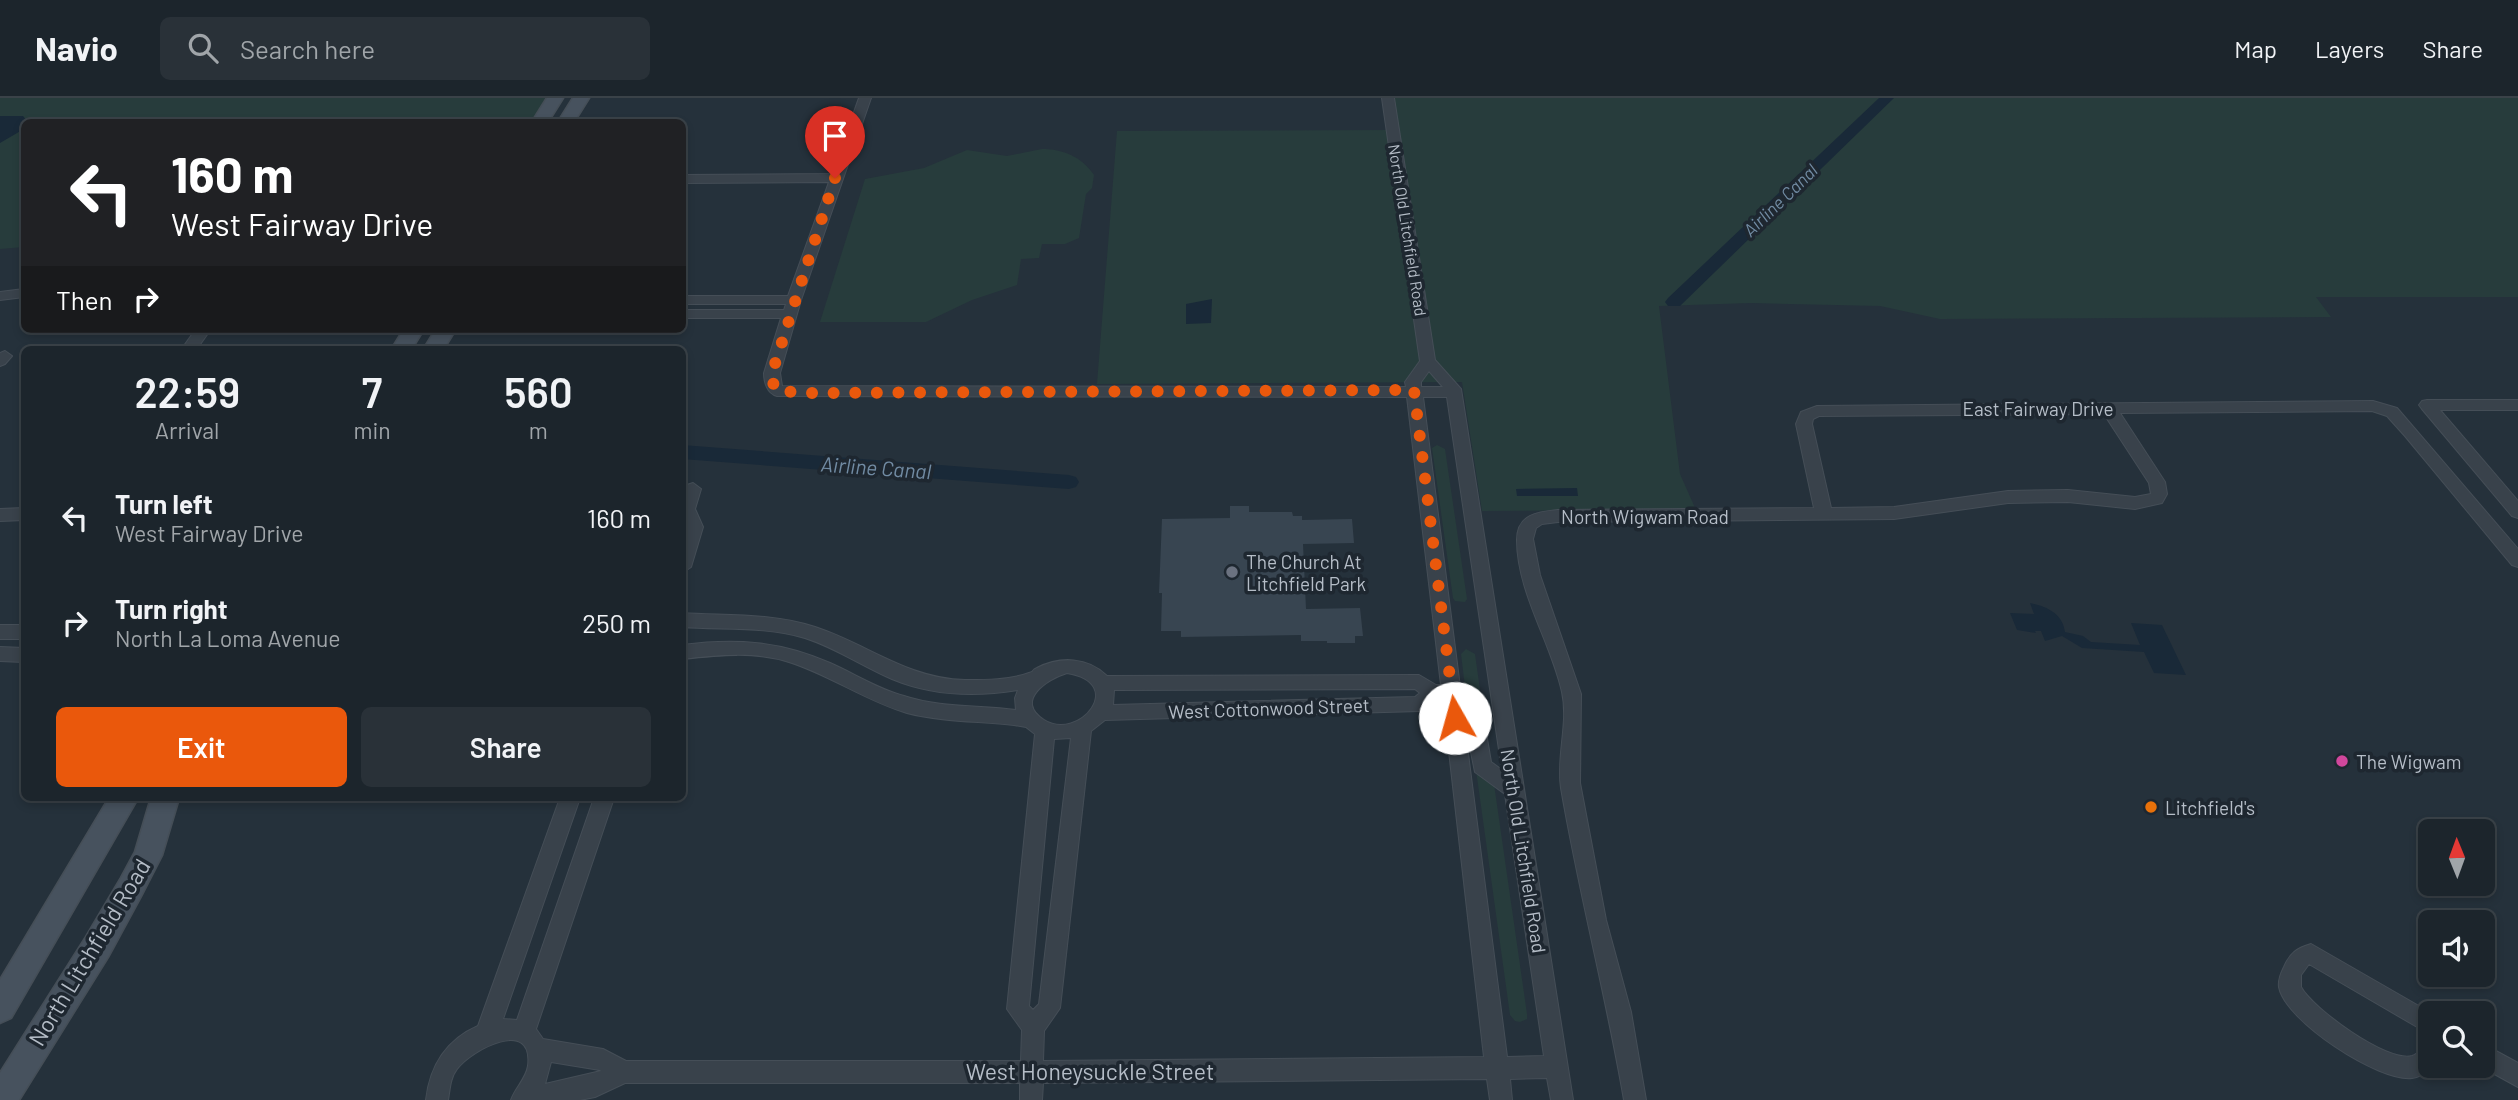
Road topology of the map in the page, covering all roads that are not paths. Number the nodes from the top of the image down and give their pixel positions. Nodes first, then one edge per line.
1 (555, 98) edge
2 (581, 98) edge
3 (865, 98) edge
4 (1388, 98) edge
5 (542, 119) edge
6 (568, 119) edge
7 (686, 179) edge
8 (731, 184) junction
9 (834, 184) junction
10 (686, 190) edge
11 (21, 293) edge
12 (0, 296) edge
13 (686, 304) edge
14 (792, 307) junction
15 (1428, 361) junction
16 (1414, 390) junction
17 (1453, 392) junction
18 (2518, 405) edge
19 (2109, 408) junction
20 (693, 489) dead end
21 (686, 508) edge
22 (2518, 512) edge
23 (686, 513) edge
24 (21, 514) edge
25 (1824, 514) junction
26 (0, 515) edge
27 (686, 555) edge
28 (2518, 561) edge
29 (686, 621) edge
30 (0, 632) edge
31 (21, 632) edge
32 (686, 652) edge
33 (0, 654) edge
34 (21, 654) edge
35 (1032, 680) junction
36 (1102, 683) junction
37 (1442, 692) junction
38 (1101, 713) junction
39 (1037, 725) junction
40 (1082, 728) junction
41 (1515, 790) junction
42 (122, 801) edge
43 (164, 801) edge
44 (568, 801) edge
45 (603, 801) edge
46 (0, 1008) edge
47 (2418, 1016) edge
48 (1032, 1027) junction
49 (487, 1033) junction
50 (530, 1041) junction
51 (2495, 1062) edge
52 (1497, 1066) junction
53 (2418, 1066) edge
54 (1556, 1067) junction
55 (624, 1072) junction
56 (1033, 1072) junction
57 (2518, 1076) edge
58 (1, 1100) edge
59 (437, 1100) edge
60 (522, 1100) edge
61 (1031, 1100) edge
62 (1501, 1100) edge
63 (1562, 1100) edge
64 (1635, 1100) edge

1 - 5 main road
2 - 6 main road
3 - 9 street
4 - 15 street, North Old Litchfield Road
7 - 8 street
8 - 9 street
8 - 10 street
9 - 14 street
11 - 12 street
13 - 14 street
14 - 16 street
15 - 16 street
15 - 17 street
16 - 17 street
16 - 37 street
17 - 41 street, North Old Litchfield Road
18 - 22 street
19 - 25 street, East Fairway Drive
19 - 25 street, North Wigwam Road
19 - 28 street, East Fairway Drive
20 - 21 street
23 - 27 street
24 - 26 street
25 - 64 street, North Wigwam Road
29 - 35 street
30 - 31 street
32 - 39 street
33 - 34 street
35 - 36 street
35 - 39 street
36 - 37 street, West Cottonwood Street
36 - 38 street
37 - 38 street, West Cottonwood Street
37 - 41 street
37 - 52 street
38 - 40 street
39 - 40 street
39 - 48 street
40 - 48 street
41 - 54 street, North Old Litchfield Road
42 - 46 main road
43 - 58 main road, North Litchfield Road
44 - 49 street
45 - 50 street
47 - 53 street
48 - 56 street
49 - 50 street, West Honeysuckle Street
49 - 59 street
50 - 55 street, West Honeysuckle Street
50 - 60 street
51 - 57 street
52 - 54 street, West Honeysuckle Street
52 - 56 street, West Honeysuckle Street
52 - 62 street
54 - 63 street, North Old Litchfield Road
55 - 56 street, West Honeysuckle Street
55 - 60 street, West Honeysuckle Street
56 - 61 street

